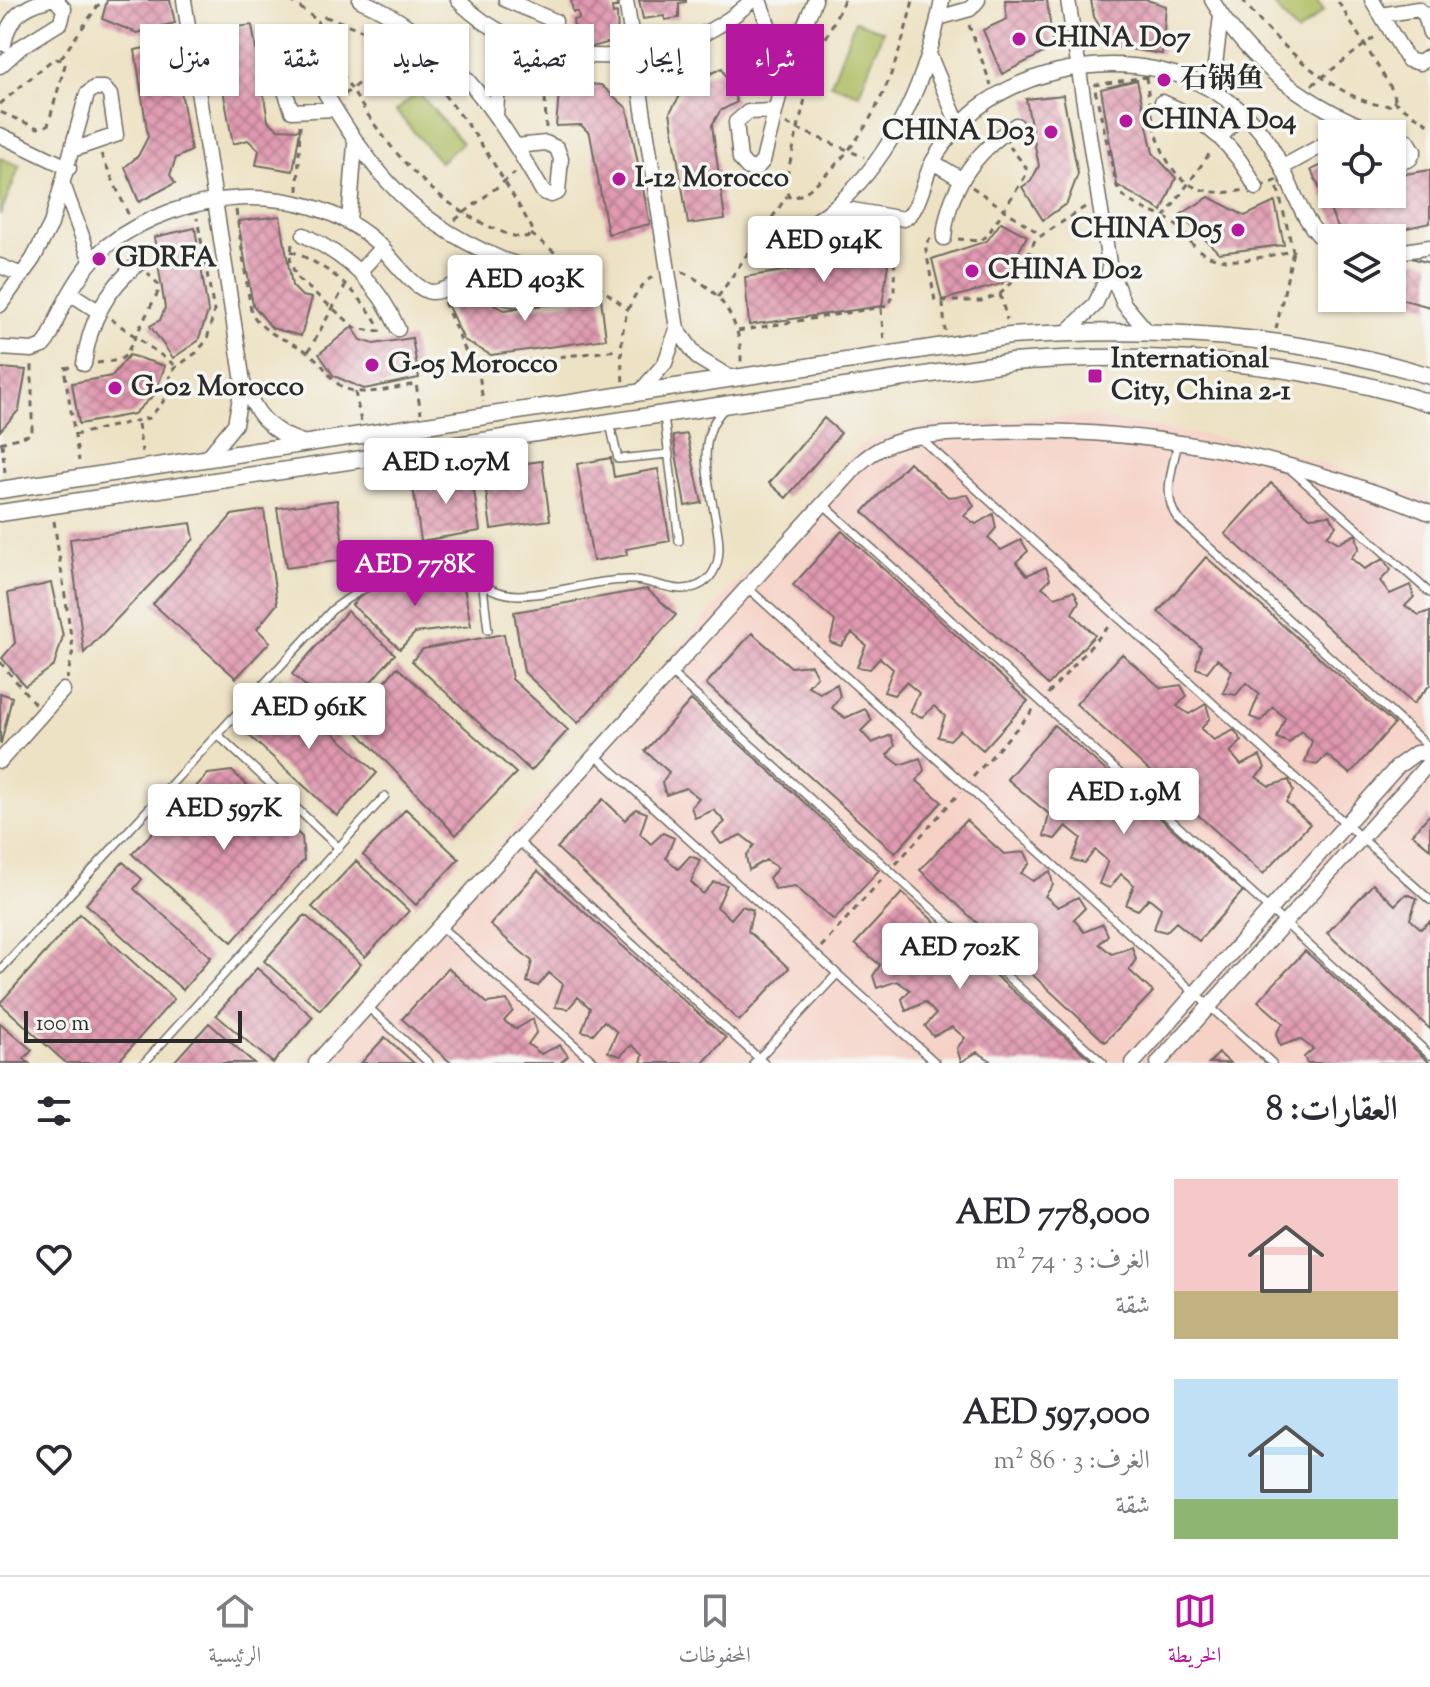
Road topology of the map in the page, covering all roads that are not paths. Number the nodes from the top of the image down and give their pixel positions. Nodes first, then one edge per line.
1 (47, 0) edge
2 (56, 0) edge
3 (184, 0) edge
4 (360, 0) edge
5 (506, 0) edge
6 (626, 0) edge
7 (752, 0) edge
8 (759, 0) edge
9 (815, 0) edge
10 (942, 0) edge
11 (978, 0) edge
12 (1068, 0) edge
13 (1212, 0) edge
14 (1372, 0) edge
15 (468, 4) edge
16 (1221, 16) junction
17 (938, 18) junction
18 (555, 21) dead end
19 (1385, 21) junction
20 (489, 24) edge
21 (630, 24) edge
22 (768, 24) edge
23 (805, 24) edge
24 (710, 30) edge
25 (1430, 33) edge
26 (2, 44) edge
27 (21, 47) junction
28 (929, 54) junction
29 (1430, 56) edge
30 (0, 66) edge
31 (1079, 70) junction
32 (1212, 89) junction
33 (497, 96) edge
34 (641, 96) edge
35 (778, 96) edge
36 (1162, 102) dead end
37 (333, 107) junction
38 (1243, 112) junction
39 (496, 114) junction
40 (773, 114) road end
41 (1349, 120) edge
42 (1016, 125) dead end
43 (959, 126) junction
44 (0, 135) edge
45 (1221, 137) junction
46 (1406, 141) edge
47 (355, 144) junction
48 (516, 146) junction
49 (1318, 148) edge
50 (75, 149) junction
51 (1406, 160) edge
52 (933, 162) junction
53 (1283, 167) junction
54 (69, 168) junction
55 (961, 179) junction
56 (64, 186) junction
57 (1256, 188) road end
58 (215, 202) junction
59 (349, 221) junction
60 (304, 235) road end
61 (1318, 235) edge
62 (944, 238) road end
63 (382, 247) junction
64 (1430, 247) edge
65 (1406, 251) edge
66 (502, 260) junction
67 (91, 261) junction
68 (139, 263) road end
69 (0, 266) edge
70 (358, 269) junction
71 (482, 270) junction
72 (1110, 270) junction
73 (22, 275) junction
74 (70, 293) junction
75 (0, 305) edge
76 (98, 311) junction
77 (398, 329) road end
78 (677, 329) junction
79 (1146, 330) junction
80 (1067, 332) junction
81 (0, 348) edge
82 (1378, 362) junction
83 (84, 364) road end
84 (1299, 370) junction
85 (1430, 376) edge
86 (729, 377) junction
87 (243, 382) junction
88 (641, 391) junction
89 (1430, 403) edge
90 (726, 406) junction
91 (664, 416) junction
92 (483, 417) junction
93 (610, 424) junction
94 (919, 436) junction
95 (302, 442) junction
96 (1178, 442) junction
97 (419, 453) junction
98 (669, 454) junction
99 (208, 457) junction
100 (1282, 462) junction
101 (37, 485) junction
102 (3, 490) edge
103 (823, 504) junction
104 (0, 506) edge
105 (0, 513) edge
106 (1430, 513) edge
107 (679, 541) dead end
108 (483, 587) junction
109 (748, 588) junction
110 (1430, 593) edge
111 (488, 630) dead end
112 (669, 672) junction
113 (63, 690) road end
114 (217, 734) junction
115 (1430, 750) edge
116 (595, 755) junction
117 (0, 761) edge
118 (1430, 762) edge
119 (385, 796) dead end
120 (1348, 825) junction
121 (1361, 838) junction
122 (518, 841) junction
123 (339, 848) junction
124 (1430, 900) edge
125 (1271, 910) junction
126 (1285, 923) junction
127 (441, 927) junction
128 (0, 970) edge
129 (837, 974) junction
130 (1196, 994) junction
131 (366, 1005) junction
132 (1209, 1006) junction
133 (1430, 1055) edge
134 (759, 1061) edge
135 (144, 1063) edge
136 (316, 1063) edge
137 (429, 1063) edge
138 (595, 1063) edge
139 (936, 1063) edge
140 (1103, 1063) edge
141 (1133, 1063) edge
142 (1158, 1063) edge
143 (1272, 1063) edge

1 - 26 street
2 - 27 street
3 - 58 street
4 - 39 street
5 - 18 street
6 - 21 street
7 - 24 street
8 - 22 street
9 - 23 street
10 - 17 street
11 - 17 street
12 - 31 street
13 - 16 street
14 - 19 street
15 - 20 street
16 - 32 street
16 - 41 street
17 - 28 street
19 - 25 street
19 - 29 street
26 - 27 street
27 - 30 street
28 - 43 street
28 - 52 street
31 - 32 street
31 - 43 street
31 - 72 street
32 - 38 street
33 - 39 street
34 - 78 street
35 - 40 street
36 - 45 street
37 - 37 street
37 - 47 street
38 - 45 street
38 - 53 street
39 - 48 street
42 - 55 street
43 - 52 street
44 - 54 street
45 - 57 street
46 - 51 street
47 - 59 street
47 - 66 street
48 - 48 street
49 - 53 street
50 - 50 street
50 - 54 street
52 - 55 street
53 - 61 street
54 - 56 street
55 - 62 street
56 - 67 street
56 - 73 street
58 - 59 street
58 - 67 street
58 - 87 street
59 - 63 street
60 - 70 street
63 - 70 street
63 - 71 street
64 - 65 street
66 - 71 street
66 - 71 street
67 - 74 street
68 - 76 street
69 - 73 street
70 - 77 street
72 - 79 street
72 - 80 street
73 - 75 street
74 - 76 street
74 - 81 street
76 - 83 street
78 - 86 street
78 - 88 street
79 - 80 street
79 - 82 street
80 - 86 street
82 - 84 street
82 - 85 street
84 - 89 street
84 - 90 street
86 - 88 street
87 - 95 street
87 - 99 street
88 - 92 street
90 - 91 street
90 - 108 lane
91 - 93 street
91 - 98 lane
92 - 95 street
92 - 97 street
93 - 97 street
93 - 98 lane
94 - 96 street
94 - 103 street
94 - 120 lane
95 - 99 street
96 - 100 street
96 - 115 lane
97 - 105 street
98 - 107 lane
99 - 101 street
100 - 106 street
100 - 110 lane
101 - 102 street
101 - 104 street
103 - 109 street
103 - 125 lane
108 - 111 lane
108 - 114 lane
109 - 112 street
109 - 130 lane
112 - 116 street
112 - 140 lane
113 - 117 street
114 - 123 lane
114 - 128 lane
115 - 120 street
116 - 122 street
116 - 129 lane
118 - 121 street
119 - 123 lane
120 - 121 lane
120 - 125 street
121 - 124 lane
121 - 126 street
122 - 127 street
122 - 134 lane
123 - 135 lane
125 - 126 lane
125 - 130 street
126 - 132 street
126 - 133 lane
127 - 131 street
127 - 138 lane
129 - 134 lane
129 - 139 lane
130 - 132 lane
130 - 141 street
131 - 136 street
131 - 137 lane
132 - 142 street
132 - 143 lane

